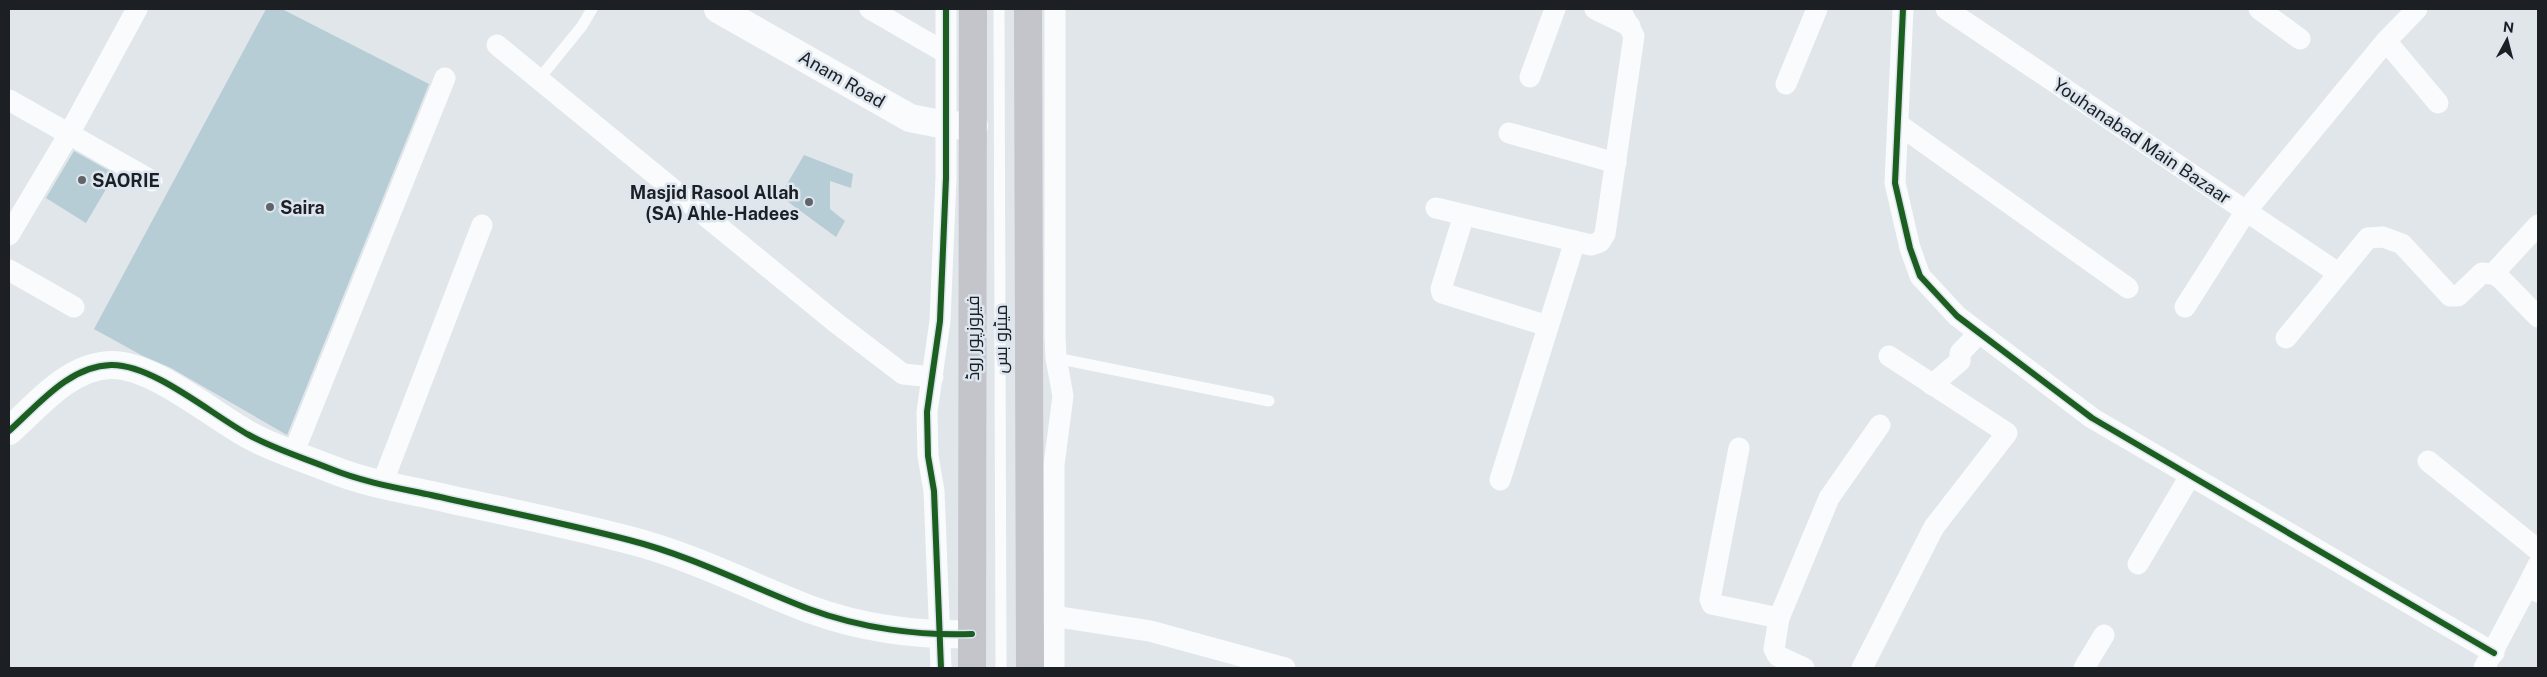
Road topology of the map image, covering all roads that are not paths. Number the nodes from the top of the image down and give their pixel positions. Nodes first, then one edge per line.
1 (137, 9) edge
2 (592, 9) edge
3 (718, 9) edge
4 (870, 9) edge
5 (946, 9) edge
6 (973, 9) edge
7 (999, 9) edge
8 (1028, 9) edge
9 (1055, 9) edge
10 (1555, 9) edge
11 (1595, 9) edge
12 (1817, 9) edge
13 (1903, 9) edge
14 (1946, 9) edge
15 (2259, 9) edge
16 (2417, 9) edge
17 (1625, 17) edge
18 (2300, 39) dead end
19 (2386, 41) junction
20 (497, 45) dead end
21 (946, 53) junction
22 (1530, 77) dead end
23 (445, 78) dead end
24 (538, 79) junction
25 (1786, 84) dead end
26 (9, 100) edge
27 (2438, 103) dead end
28 (1898, 124) junction
29 (945, 125) junction
30 (974, 126) junction
31 (1509, 133) dead end
32 (69, 134) junction
33 (1616, 163) junction
34 (152, 181) dead end
35 (1436, 208) dead end
36 (2246, 211) junction
37 (1464, 215) junction
38 (482, 225) dead end
39 (2538, 225) edge
40 (9, 235) edge
41 (1575, 241) junction
42 (9, 270) edge
43 (2338, 273) junction
44 (2493, 274) junction
45 (2128, 288) dead end
46 (74, 307) dead end
47 (2184, 307) dead end
48 (2538, 317) edge
49 (1548, 326) junction
50 (1979, 332) junction
51 (2286, 338) dead end
52 (1889, 356) dead end
53 (1056, 358) junction
54 (933, 378) junction
55 (1932, 385) junction
56 (1269, 401) dead end
57 (1880, 425) dead end
58 (9, 431) edge
59 (1739, 448) dead end
60 (293, 454) junction
61 (2428, 461) dead end
62 (2190, 476) junction
63 (1500, 480) dead end
64 (382, 484) junction
65 (2538, 550) edge
66 (2138, 564) dead end
67 (2538, 565) edge
68 (2533, 588) edge
69 (1042, 614) junction
70 (1779, 618) junction
71 (972, 634) junction
72 (940, 635) junction
73 (2104, 635) dead end
74 (2489, 661) edge
75 (941, 668) edge
76 (972, 668) edge
77 (1002, 668) edge
78 (1030, 668) edge
79 (1054, 668) edge
80 (1285, 668) edge
81 (1804, 668) edge
82 (1862, 668) edge
83 (2084, 668) edge

1 - 32 street
2 - 24 lane
3 - 29 street, Anam Road
4 - 21 street
5 - 21 street
6 - 30 main road, فیروزپور روڈ
7 - 77 lane, میٹرو بس
8 - 69 main road
9 - 53 street
10 - 22 street
11 - 17 street
12 - 25 street
13 - 28 street
14 - 36 street, Youhanabad Main Bazaar
15 - 18 street
16 - 19 street
17 - 33 street
19 - 27 street
19 - 36 street
20 - 24 street
21 - 29 street
23 - 60 street
24 - 54 street
26 - 32 street
28 - 45 street
28 - 50 street
29 - 30 street, Anam Road
29 - 54 street
30 - 71 main road, فیروزپور روڈ
31 - 33 street
32 - 34 street
32 - 40 street
33 - 41 street
35 - 37 street
36 - 43 street, Youhanabad Main Bazaar
36 - 47 street
37 - 41 street
37 - 49 street
38 - 64 street
39 - 44 street
41 - 49 street
42 - 46 street
43 - 44 street
43 - 51 street
44 - 48 street
49 - 63 street
50 - 55 street
50 - 62 street
52 - 55 street
53 - 56 lane
53 - 69 street
54 - 72 street
55 - 82 street
57 - 70 street
58 - 60 street
59 - 70 street
60 - 64 street
61 - 65 street
62 - 66 street
62 - 74 street
64 - 72 street
67 - 68 street
68 - 74 street
69 - 78 main road
69 - 79 street
69 - 80 street
70 - 81 street
71 - 72 street
71 - 76 main road, فیروزپور روڈ
72 - 75 street
73 - 83 street

